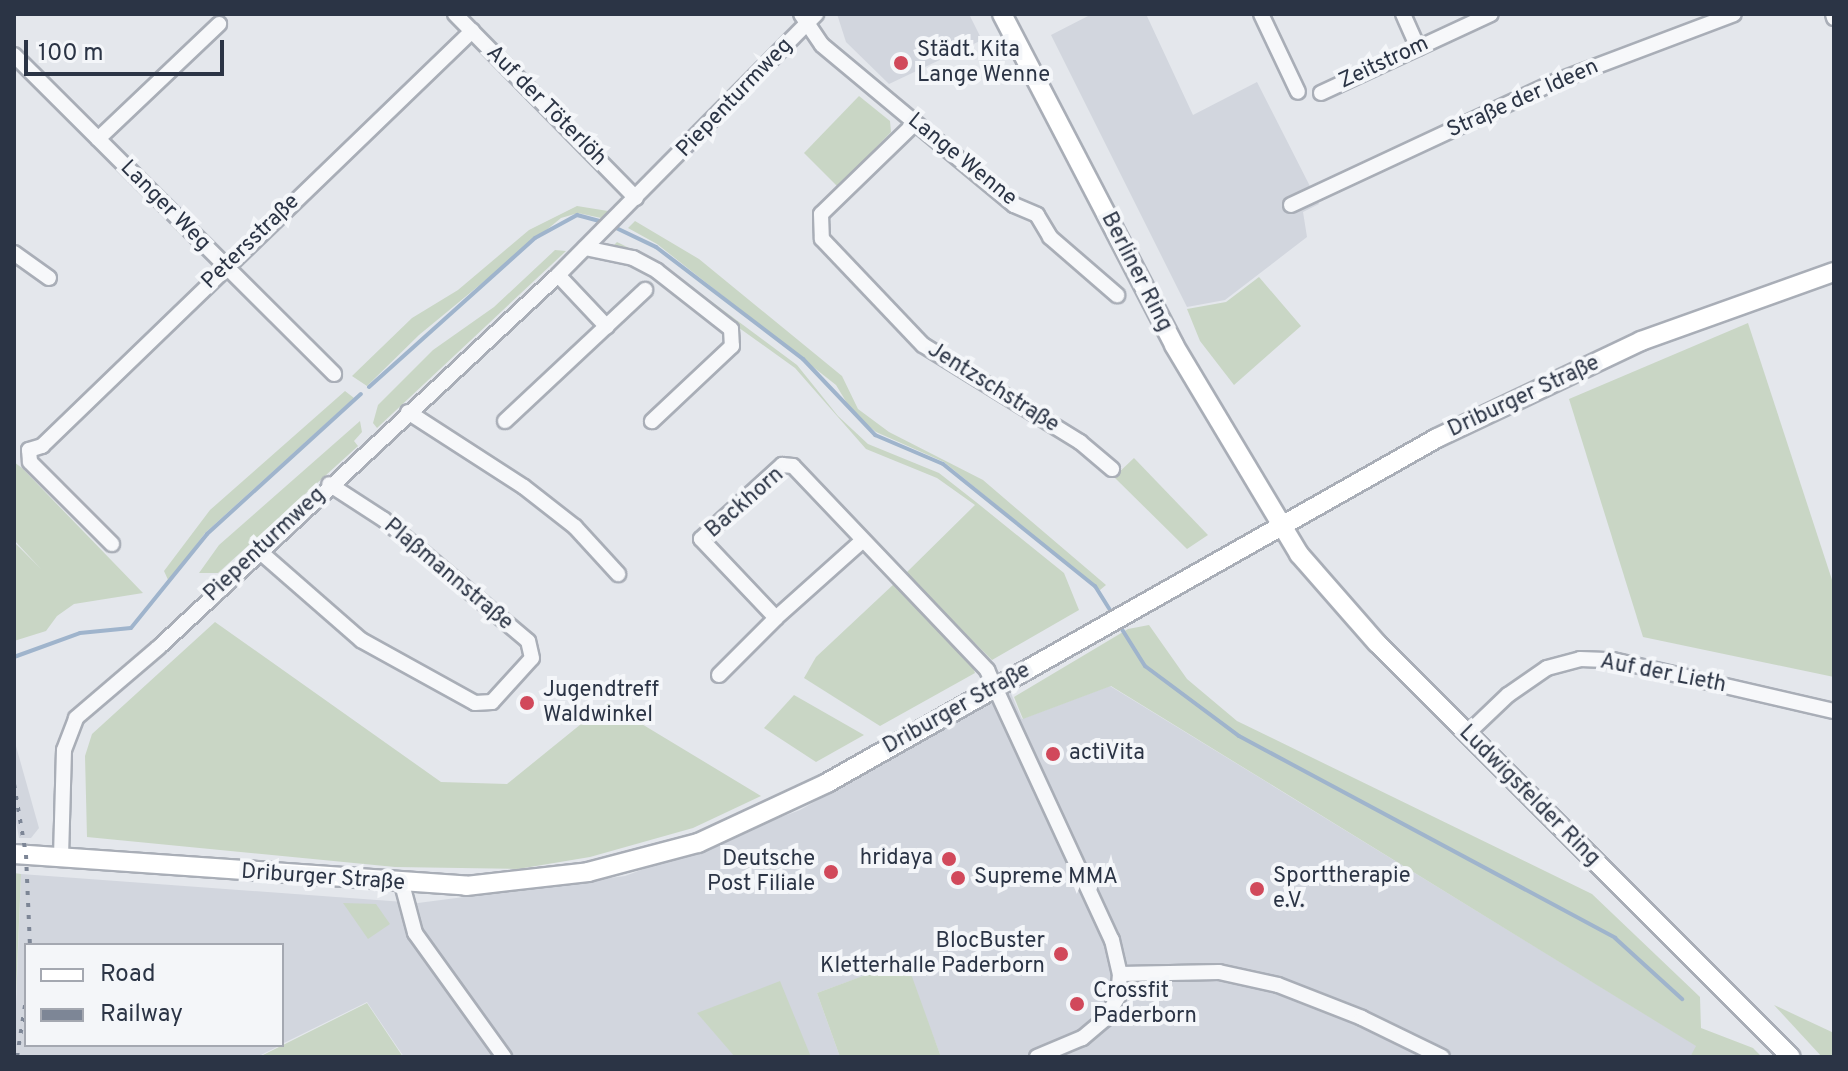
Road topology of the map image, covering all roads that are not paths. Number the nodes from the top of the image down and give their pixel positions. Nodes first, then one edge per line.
1 (455, 14) edge
2 (1002, 14) edge
3 (1261, 14) edge
4 (1403, 14) edge
5 (1491, 14) edge
6 (1734, 14) edge
7 (808, 17) edge
8 (219, 24) dead end
9 (472, 31) junction
10 (1418, 48) junction
11 (14, 55) edge
12 (1298, 92) dead end
13 (1321, 93) dead end
14 (914, 124) junction
15 (98, 139) junction
16 (636, 198) junction
17 (1291, 205) dead end
18 (589, 244) junction
19 (14, 253) edge
20 (226, 266) junction
21 (1834, 272) edge
22 (558, 275) junction
23 (49, 278) dead end
24 (645, 290) dead end
25 (1117, 295) dead end
26 (607, 327) junction
27 (334, 374) dead end
28 (408, 412) junction
29 (505, 421) dead end
30 (652, 421) dead end
31 (21, 448) edge
32 (1112, 469) dead end
33 (329, 484) junction
34 (1280, 525) junction
35 (862, 541) junction
36 (112, 544) dead end
37 (258, 550) junction
38 (618, 574) dead end
39 (776, 618) junction
40 (719, 675) dead end
41 (997, 686) junction
42 (1834, 711) edge
43 (1467, 734) junction
44 (14, 854) edge
45 (61, 857) junction
46 (402, 884) junction
47 (1120, 974) junction
48 (504, 1057) edge
49 (1037, 1057) edge
50 (1442, 1057) edge
51 (1791, 1057) edge

1 - 9 street, Auf der Töterlöh
2 - 34 main road, Berliner Ring
3 - 12 street
4 - 10 street
5 - 10 street, Zeitstrom
6 - 17 street, Straße der Ideen
7 - 14 street, Lange Wenne
7 - 16 street, Piepenturmweg
8 - 15 street
9 - 16 street, Auf der Töterlöh
9 - 20 street, Petersstraße
10 - 13 street, Zeitstrom
11 - 15 street, Langer Weg
14 - 25 street, Lange Wenne
14 - 32 street, Jentzschstraße
15 - 20 street, Langer Weg
16 - 18 street, Piepenturmweg
18 - 22 street, Piepenturmweg
18 - 30 street
19 - 23 street
20 - 27 street, Langer Weg
20 - 31 street, Petersstraße
21 - 34 main road, Driburger Straße
22 - 26 street
22 - 28 street, Piepenturmweg
24 - 26 street
26 - 29 street
28 - 33 street, Piepenturmweg
28 - 38 street
31 - 36 street
33 - 37 street, Piepenturmweg
33 - 37 street, Plaßmannstraße
34 - 41 main road, Driburger Straße
34 - 43 main road, Ludwigsfelder Ring
35 - 39 street
35 - 39 street, Backhorn
35 - 41 street, Backhorn
37 - 45 street, Piepenturmweg
39 - 40 street
41 - 46 main road, Driburger Straße
41 - 47 street, Backhorn
42 - 43 street, Auf der Lieth
43 - 51 main road, Ludwigsfelder Ring
44 - 45 main road, Driburger Straße
45 - 46 main road, Driburger Straße
46 - 48 street
47 - 49 street
47 - 50 street

